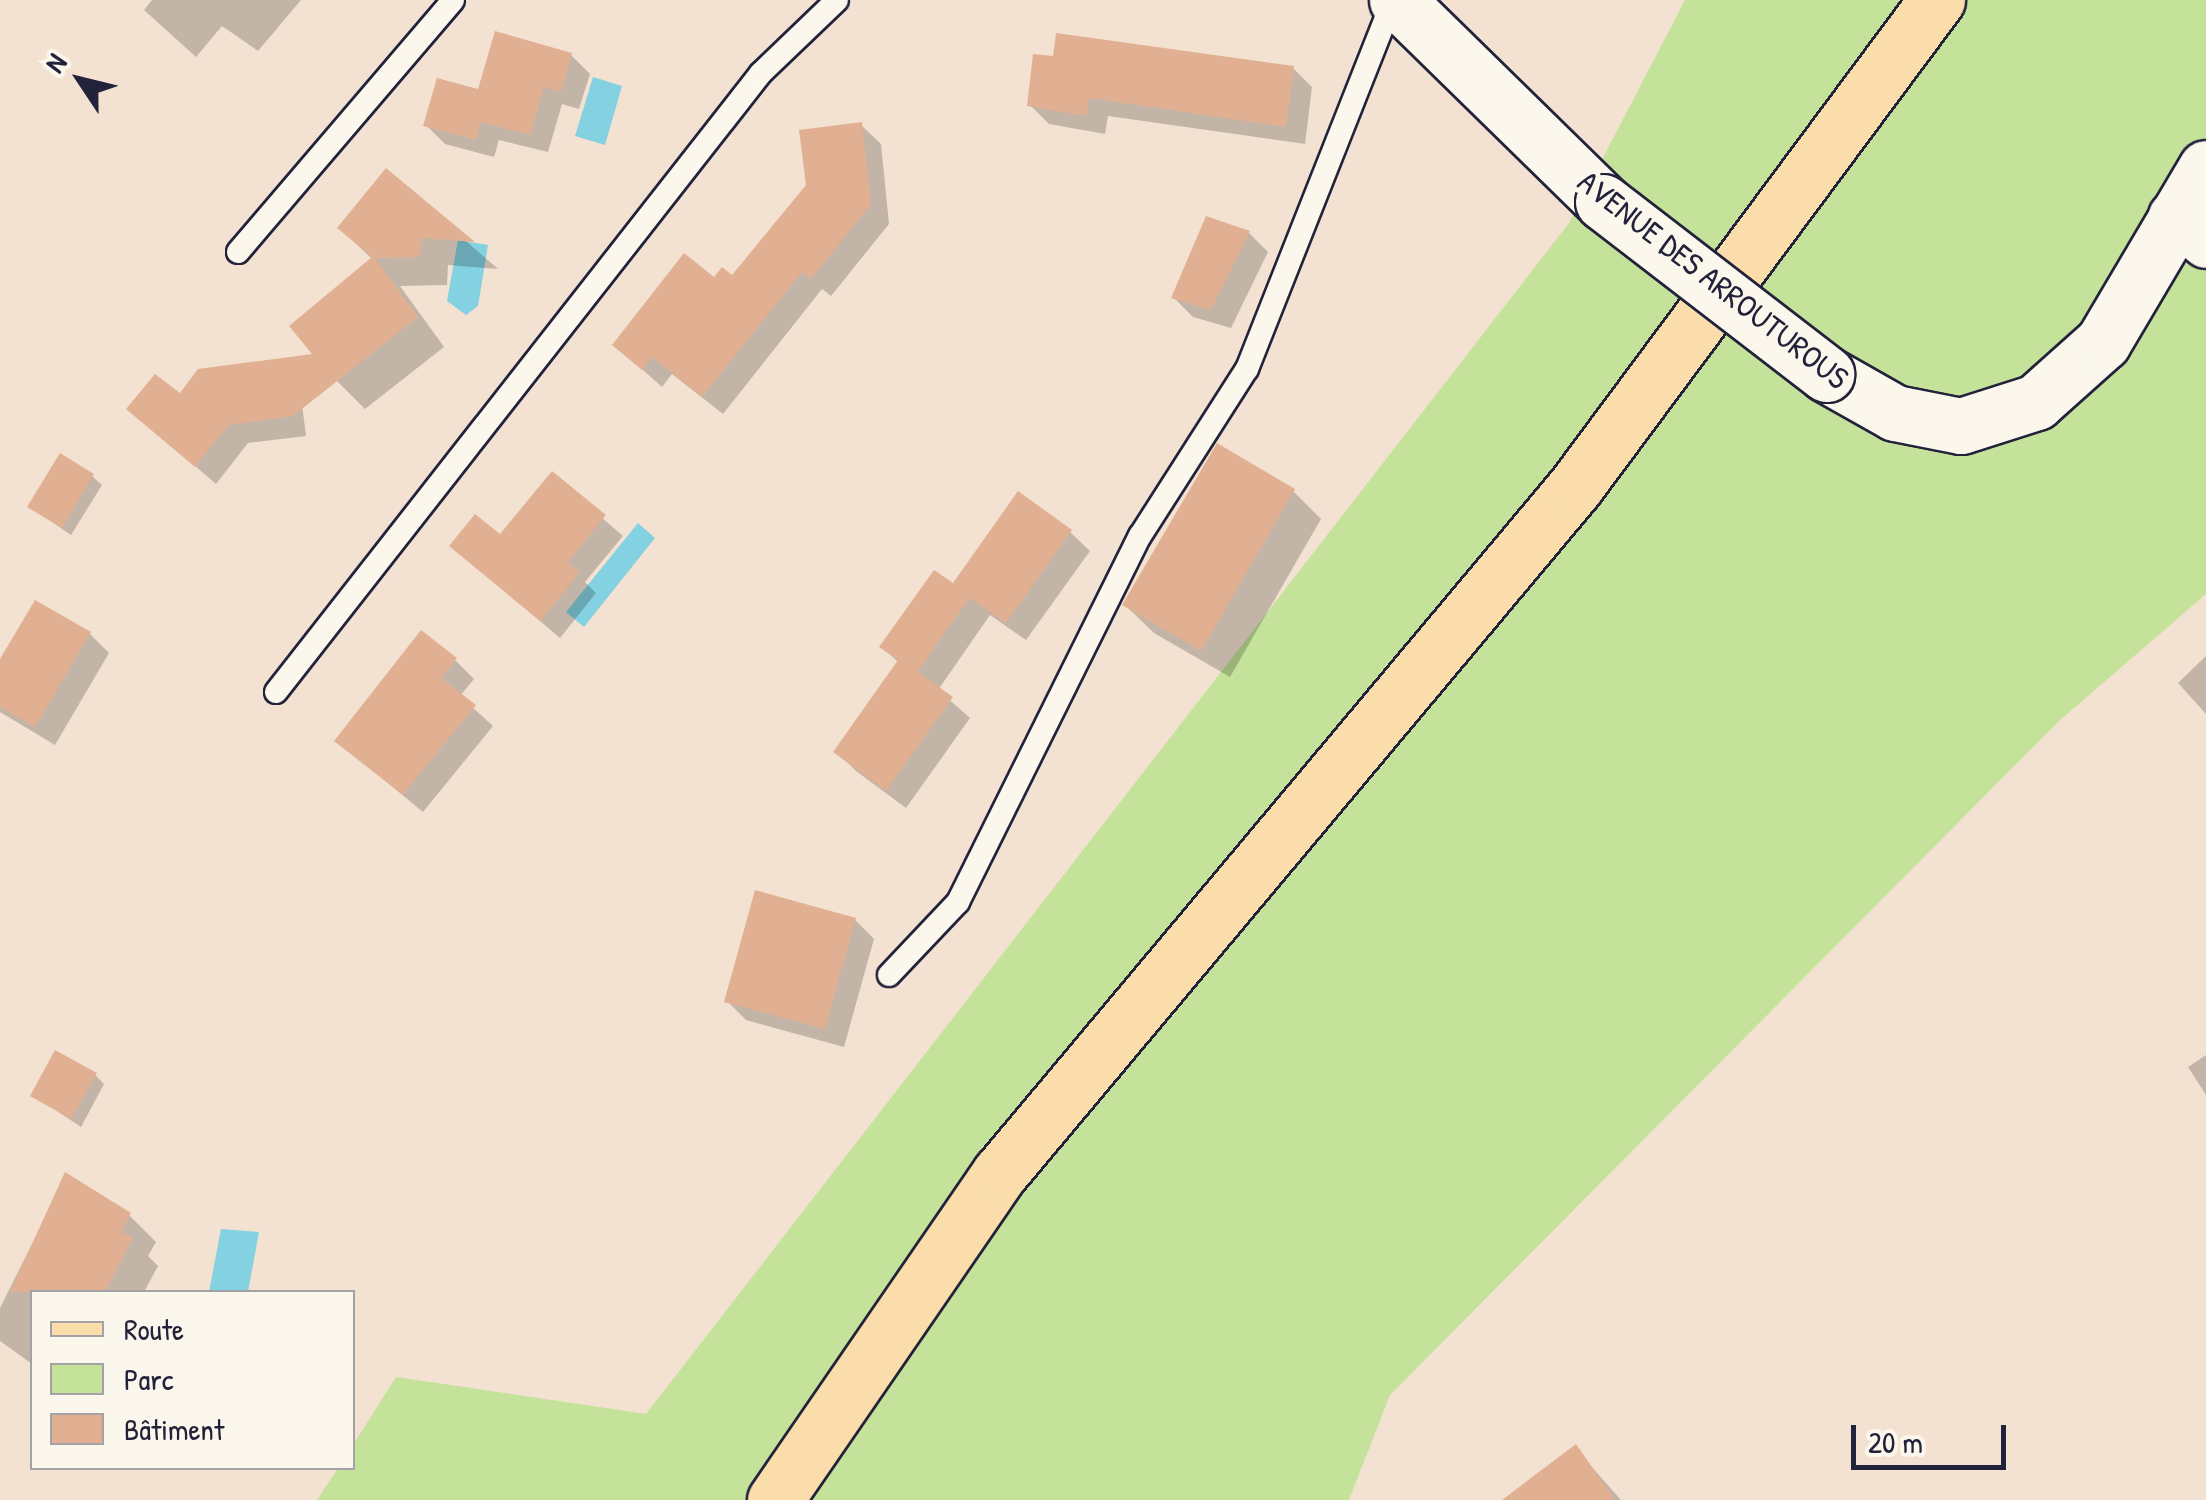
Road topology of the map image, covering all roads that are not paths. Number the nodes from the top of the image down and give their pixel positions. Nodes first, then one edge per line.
1 (453, 0) edge
2 (838, 0) edge
3 (1395, 0) edge
4 (1937, 0) edge
5 (2206, 168) edge
6 (2189, 230) edge
7 (238, 252) dead end
8 (276, 692) dead end
9 (889, 975) dead end
10 (776, 1500) edge

1 - 7 lane
2 - 8 lane
3 - 6 street, AVENUE DES ARROUTUROUS, bridge
3 - 9 lane
4 - 10 main road
5 - 6 street, AVENUE DES ARROUTUROUS

